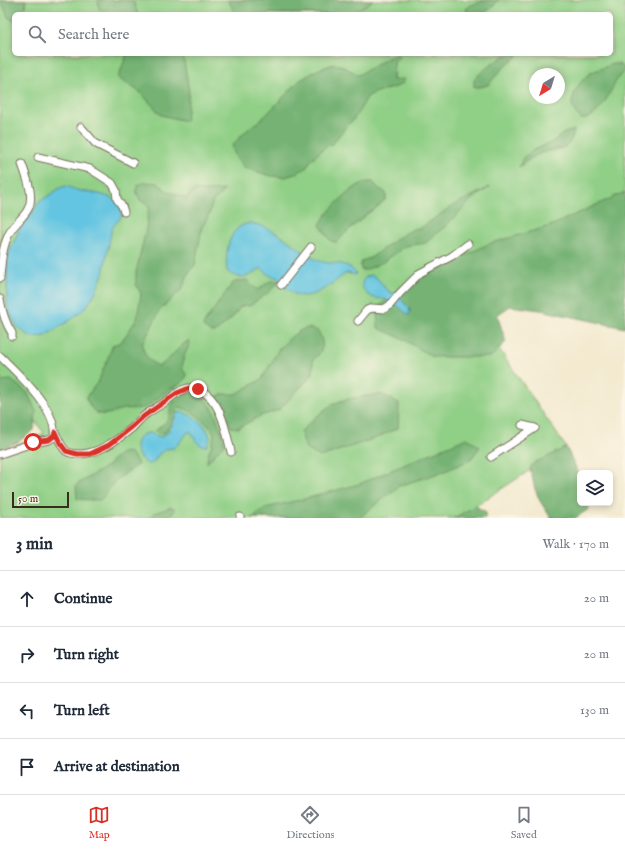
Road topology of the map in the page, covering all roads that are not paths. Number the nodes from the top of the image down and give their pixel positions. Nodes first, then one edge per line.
1 (82, 127) dead end
2 (38, 157) dead end
3 (133, 163) dead end
4 (22, 164) dead end
5 (124, 212) dead end
6 (468, 244) dead end
7 (311, 247) dead end
8 (0, 278) edge
9 (280, 285) dead end
10 (0, 299) edge
11 (358, 321) dead end
12 (12, 336) dead end
13 (0, 356) edge
14 (522, 425) dead end
15 (55, 432) junction
16 (231, 452) dead end
17 (0, 454) edge
18 (491, 457) dead end

1 - 3 lane
2 - 5 lane
4 - 8 lane
6 - 11 lane
7 - 9 lane
10 - 12 lane
13 - 15 lane
14 - 18 lane
15 - 16 lane
15 - 17 lane

